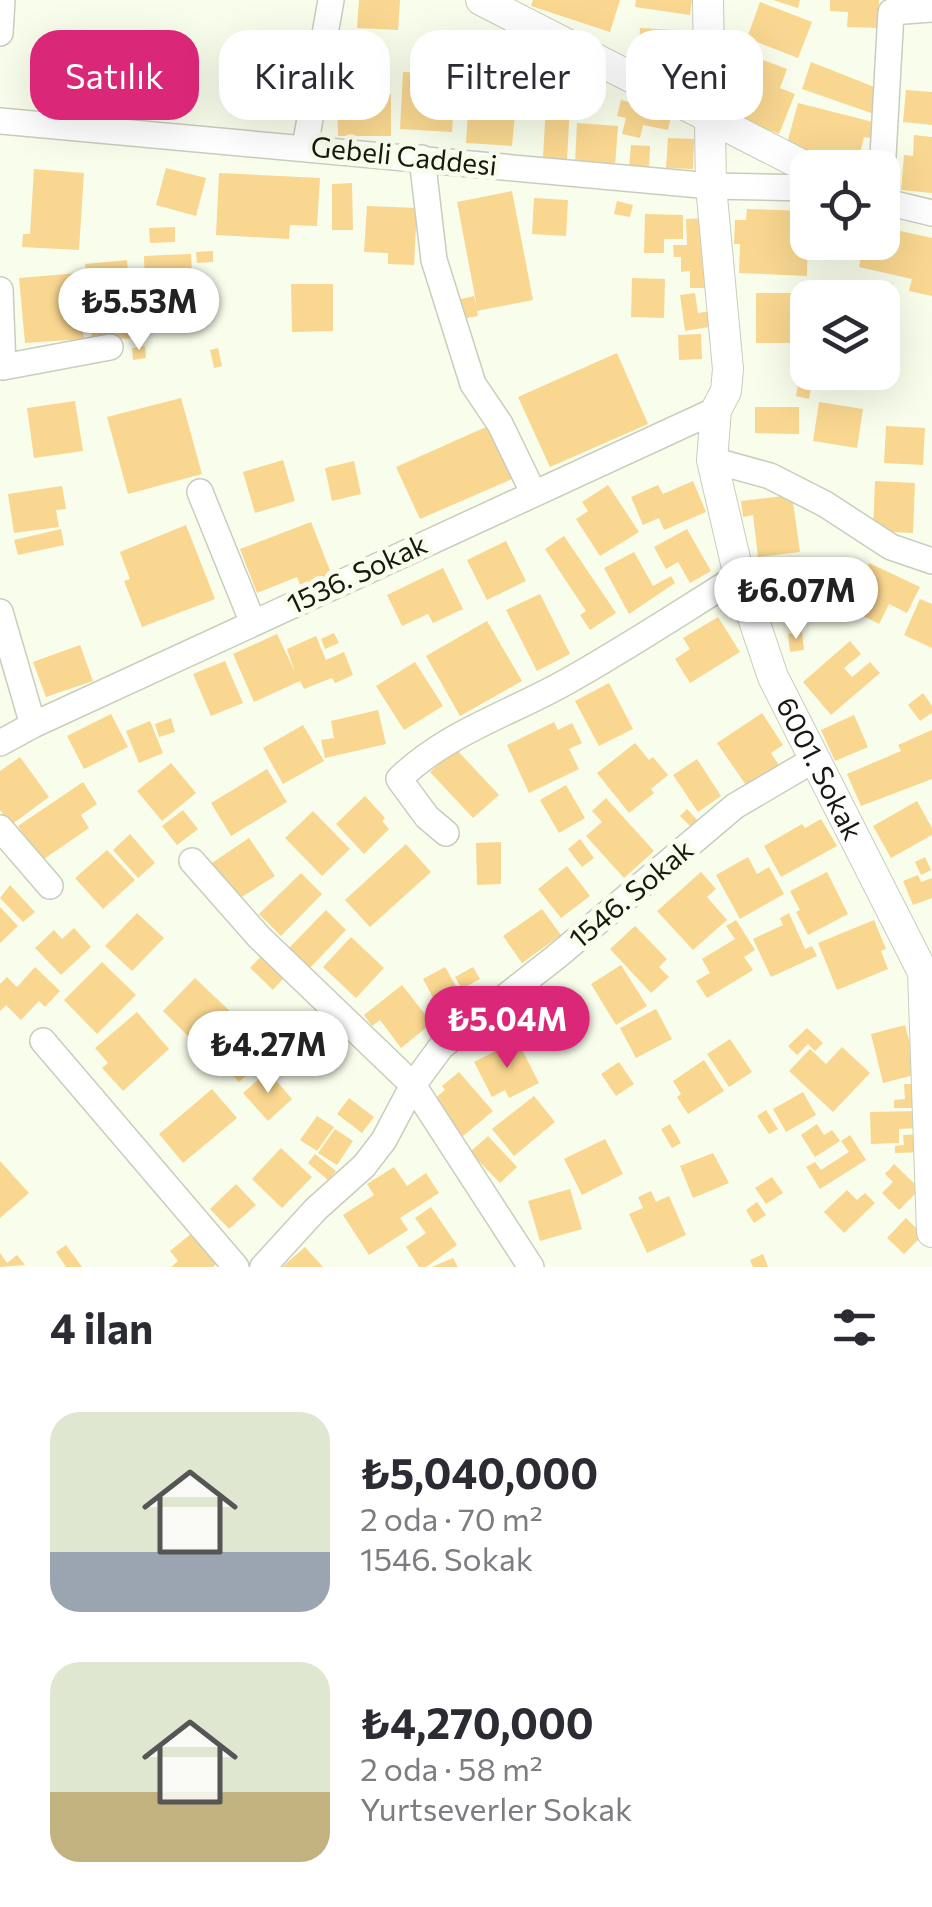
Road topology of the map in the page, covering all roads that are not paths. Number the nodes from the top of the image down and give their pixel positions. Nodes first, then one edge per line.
1 (2, 0) edge
2 (331, 0) edge
3 (481, 0) edge
4 (708, 0) edge
5 (932, 9) edge
6 (708, 30) edge
7 (0, 34) edge
8 (626, 76) edge
9 (709, 120) joint
10 (0, 121) edge
11 (306, 146) junction
12 (883, 150) edge
13 (422, 158) junction
14 (790, 159) edge
15 (711, 186) junction
16 (790, 188) edge
17 (900, 205) edge
18 (932, 213) edge
19 (0, 290) edge
20 (110, 347) dead end
21 (716, 410) junction
22 (712, 460) junction
23 (200, 492) dead end
24 (533, 492) junction
25 (932, 561) edge
26 (739, 576) junction
27 (0, 612) edge
28 (253, 622) junction
29 (33, 724) junction
30 (0, 743) edge
31 (815, 759) junction
32 (0, 828) edge
33 (446, 832) dead end
34 (192, 862) dead end
35 (50, 886) dead end
36 (928, 979) edge
37 (43, 1041) dead end
38 (413, 1086) junction
39 (932, 1232) edge
40 (236, 1267) edge
41 (263, 1267) edge
42 (532, 1267) edge

1 - 7 street
2 - 11 street
3 - 8 street
4 - 6 street, 6001. Sokak
5 - 12 street
9 - 14 street
9 - 15 street, 6001. Sokak
10 - 11 street, Gebeli Caddesi
11 - 13 street, Gebeli Caddesi
13 - 15 street, Gebeli Caddesi
13 - 24 street
15 - 16 street, Gebeli Caddesi
15 - 21 street, 6001. Sokak
17 - 18 street
19 - 20 street
21 - 22 street, 6001. Sokak
21 - 24 street, 1536. Sokak
22 - 25 street
22 - 26 street, 6001. Sokak
23 - 28 street
24 - 28 street, 1536. Sokak
26 - 31 street, 6001. Sokak
26 - 33 street
27 - 29 street
28 - 29 street, 1536. Sokak
29 - 30 street, 1536. Sokak
31 - 36 street, 6001. Sokak
31 - 38 street, 1546. Sokak
32 - 35 street
34 - 38 street
36 - 39 street
37 - 40 street
38 - 41 street, 1546. Sokak
38 - 42 street

